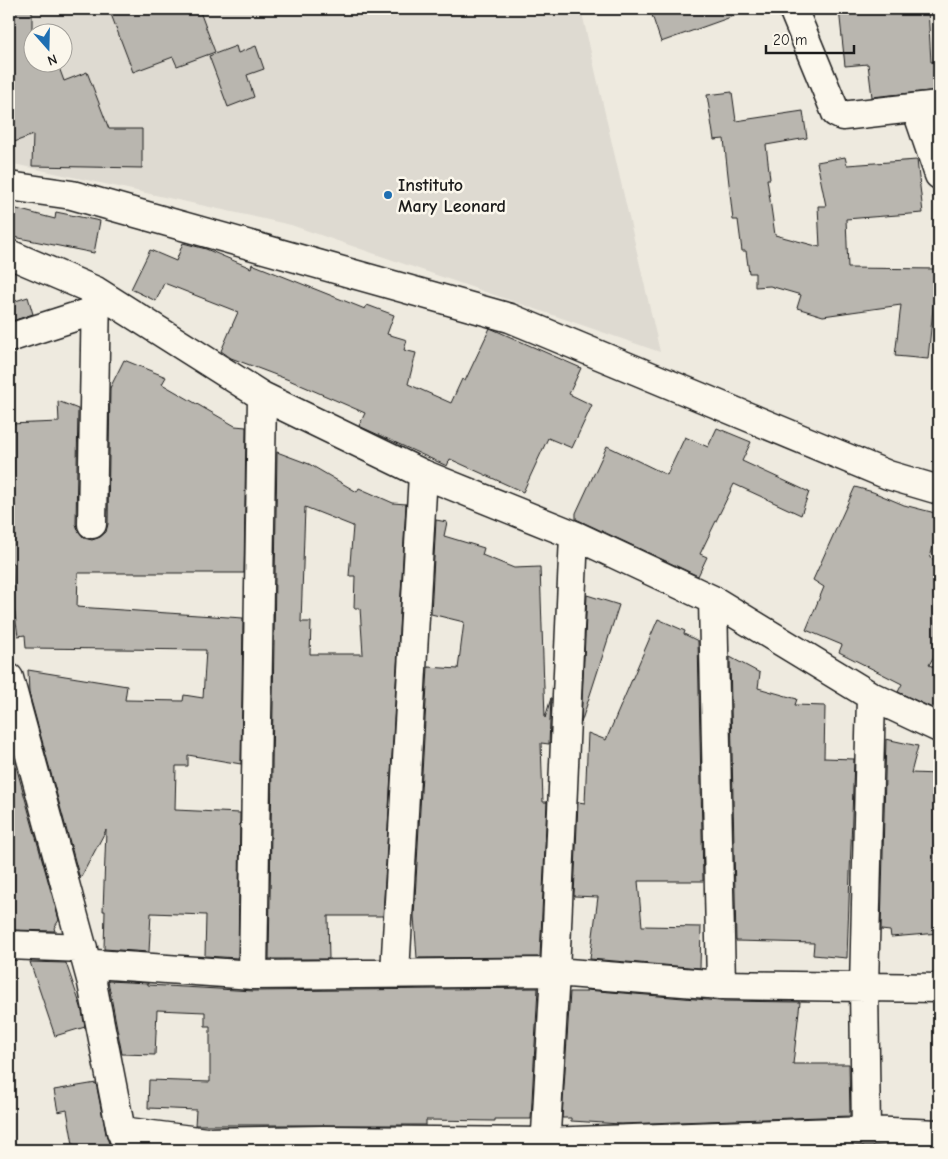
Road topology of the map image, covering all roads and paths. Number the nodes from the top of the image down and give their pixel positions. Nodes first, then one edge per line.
1 (793, 9) edge
2 (928, 107) edge
3 (939, 175) edge
4 (9, 186) edge
5 (9, 254) edge
6 (96, 300) junction
7 (9, 338) edge
8 (262, 396) junction
9 (423, 474) junction
10 (939, 490) edge
11 (92, 524) dead end
12 (574, 536) junction
13 (713, 600) junction
14 (9, 678) edge
15 (870, 696) junction
16 (939, 728) edge
17 (9, 945) edge
18 (83, 948) junction
19 (556, 972) junction
20 (395, 973) junction
21 (253, 975) junction
22 (92, 983) junction
23 (721, 985) junction
24 (864, 987) junction
25 (939, 988) edge
26 (866, 1131) junction
27 (939, 1134) edge
28 (125, 1140) edge
29 (545, 1146) edge

1 - 2 street
2 - 3 street
4 - 10 street
5 - 6 street
6 - 7 street
6 - 8 street
6 - 11 street
8 - 9 street
8 - 21 street
9 - 12 street
9 - 20 street
12 - 13 street
12 - 19 street
13 - 15 street
13 - 23 street
14 - 18 street
15 - 16 street
15 - 24 street
17 - 18 street
18 - 22 street
19 - 20 street
19 - 23 street
19 - 29 street
20 - 21 street
21 - 22 street
22 - 28 street
23 - 24 street
24 - 25 street
24 - 26 street
26 - 27 street
26 - 29 street
28 - 29 street

